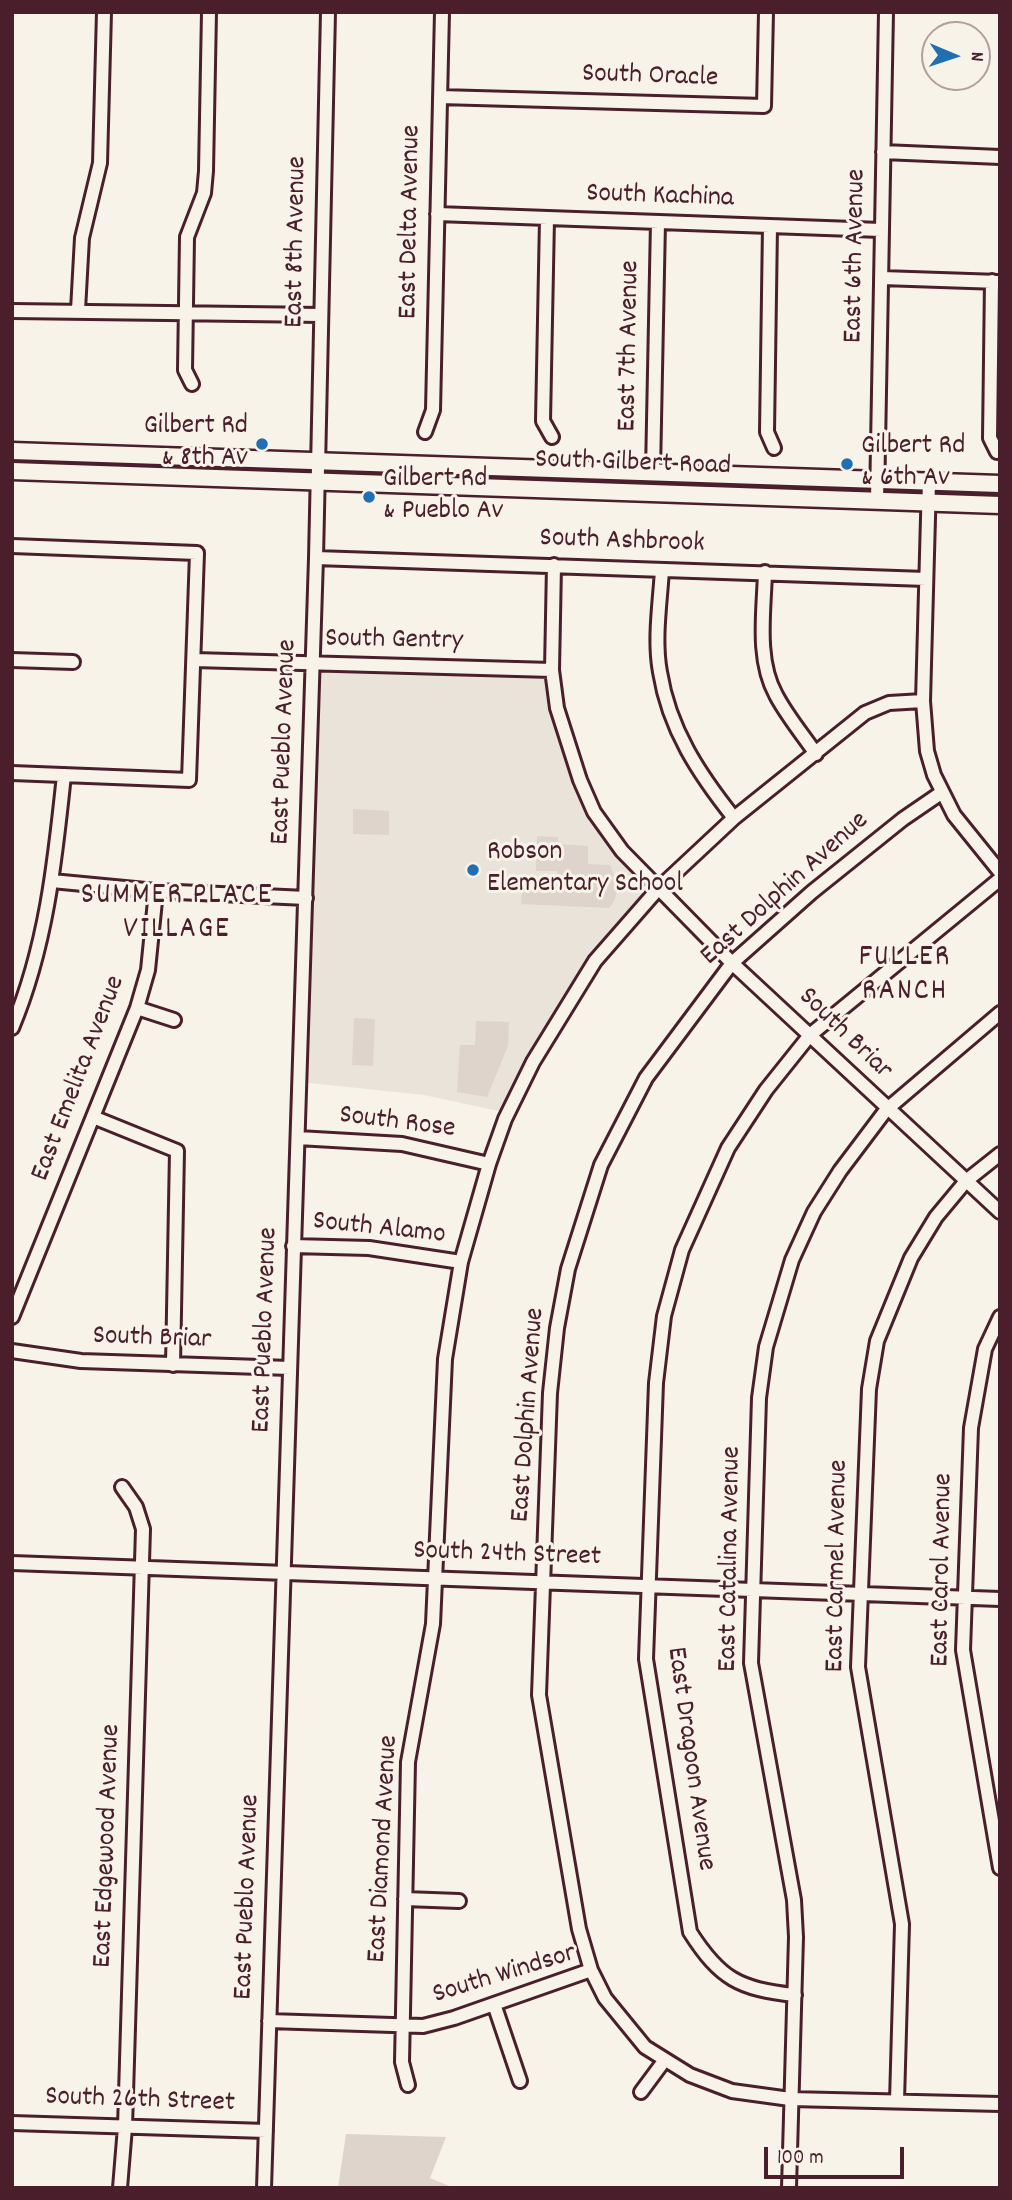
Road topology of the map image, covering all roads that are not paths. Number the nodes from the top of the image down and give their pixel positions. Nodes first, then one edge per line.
1 (104, 12) edge
2 (209, 12) edge
3 (328, 12) edge
4 (442, 12) edge
5 (766, 12) edge
6 (886, 12) edge
7 (440, 97) junction
8 (883, 152) junction
9 (1000, 157) edge
10 (437, 214) junction
11 (547, 219) junction
12 (658, 222) junction
13 (770, 226) junction
14 (881, 230) junction
15 (882, 278) junction
16 (996, 282) edge
17 (78, 310) junction
18 (12, 311) edge
19 (185, 312) junction
20 (321, 315) junction
21 (192, 384) dead end
22 (425, 432) dead end
23 (552, 437) dead end
24 (774, 448) dead end
25 (12, 451) edge
26 (997, 452) dead end
27 (70, 453) junction
28 (12, 460) edge
29 (12, 471) edge
30 (653, 471) junction
31 (318, 472) junction
32 (877, 479) junction
33 (929, 481) junction
34 (1000, 484) edge
35 (877, 500) junction
36 (929, 502) junction
37 (1000, 505) edge
38 (12, 546) edge
39 (316, 558) junction
40 (554, 565) junction
41 (662, 570) junction
42 (765, 572) junction
43 (926, 579) junction
44 (12, 660) edge
45 (194, 660) junction
46 (73, 662) dead end
47 (313, 664) junction
48 (552, 670) junction
49 (923, 701) junction
50 (816, 754) junction
51 (12, 773) edge
52 (64, 775) junction
53 (942, 793) junction
54 (734, 818) junction
55 (1000, 872) edge
56 (1000, 879) edge
57 (52, 881) junction
58 (659, 889) junction
59 (156, 891) junction
60 (306, 898) junction
61 (732, 963) junction
62 (137, 1007) junction
63 (1000, 1013) edge
64 (174, 1020) dead end
65 (12, 1028) edge
66 (810, 1035) junction
67 (886, 1110) junction
68 (93, 1116) junction
69 (298, 1138) junction
70 (1000, 1154) edge
71 (489, 1164) junction
72 (966, 1181) junction
73 (1000, 1212) edge
74 (293, 1246) junction
75 (461, 1262) junction
76 (12, 1317) edge
77 (1000, 1317) edge
78 (12, 1351) edge
79 (173, 1365) junction
80 (290, 1368) junction
81 (122, 1487) dead end
82 (12, 1563) edge
83 (142, 1566) junction
84 (285, 1572) junction
85 (436, 1578) junction
86 (544, 1584) junction
87 (650, 1585) junction
88 (753, 1590) junction
89 (859, 1594) junction
90 (965, 1597) junction
91 (1000, 1599) edge
92 (1000, 1868) edge
93 (405, 1899) junction
94 (459, 1901) dead end
95 (591, 1970) junction
96 (795, 1995) junction
97 (494, 2004) junction
98 (269, 2021) junction
99 (402, 2025) junction
100 (664, 2061) junction
101 (520, 2081) dead end
102 (408, 2085) dead end
103 (640, 2092) dead end
104 (790, 2099) junction
105 (897, 2101) junction
106 (1000, 2104) edge
107 (12, 2123) edge
108 (125, 2127) junction
109 (266, 2131) junction
110 (120, 2188) edge
111 (264, 2188) edge
112 (789, 2188) edge

1 - 17 street
2 - 19 street
3 - 20 street, East 8th Avenue
4 - 7 street, East Delta Avenue
5 - 7 street, South Oracle
6 - 8 street, East 6th Avenue
7 - 10 street, East Delta Avenue
8 - 9 street
8 - 14 street, East 6th Avenue
10 - 11 street, South Kachina
10 - 22 street, East Delta Avenue
11 - 12 street, South Kachina
11 - 23 street
12 - 13 street, South Kachina
12 - 30 street, East 7th Avenue
13 - 14 street, South Kachina
13 - 24 street
14 - 15 street, East 6th Avenue
15 - 16 street
15 - 32 street, East 6th Avenue
16 - 26 street
17 - 18 street
17 - 19 street
19 - 20 street
19 - 21 street
20 - 31 street, East 8th Avenue
25 - 27 main road, South Gilbert Road
27 - 28 main road
27 - 31 main road, South Gilbert Road
29 - 31 main road, South Gilbert Road
30 - 31 main road, South Gilbert Road
30 - 32 main road, South Gilbert Road
31 - 35 main road, South Gilbert Road
31 - 39 street, East Pueblo Avenue
32 - 33 main road, South Gilbert Road
32 - 35 street, East 6th Avenue
33 - 34 main road, South Gilbert Road
33 - 36 street
35 - 36 main road, South Gilbert Road
36 - 37 main road, South Gilbert Road
36 - 43 street
38 - 45 street
39 - 40 street, South Ashbrook
39 - 47 street, East Pueblo Avenue
40 - 41 street, South Ashbrook
40 - 48 street
41 - 42 street, South Ashbrook
41 - 54 street
42 - 43 street, South Ashbrook
42 - 50 street
43 - 49 street
44 - 46 street
45 - 47 street, South Gentry
45 - 52 street
47 - 48 street, South Gentry
47 - 60 street, East Pueblo Avenue
48 - 58 street
49 - 50 street, East Diamond Avenue
49 - 53 street
50 - 54 street, East Diamond Avenue
51 - 52 street
52 - 57 street
53 - 55 street
53 - 61 street, East Dolphin Avenue
54 - 58 street, East Diamond Avenue
56 - 66 street, East Dragoon Avenue
57 - 59 street
57 - 65 street
58 - 61 street, South Briar
58 - 71 street, East Diamond Avenue
59 - 60 street
59 - 62 street, East Emelita Avenue
60 - 69 street, East Pueblo Avenue
61 - 66 street, South Briar
61 - 86 street, East Dolphin Avenue
62 - 64 street
62 - 68 street, East Emelita Avenue
63 - 67 street, East Catalina Avenue
66 - 67 street, South Briar
66 - 87 street, East Dragoon Avenue
67 - 72 street, South Briar
67 - 88 street, East Catalina Avenue
68 - 76 street, East Emelita Avenue
68 - 79 street
69 - 71 street, South Rose
69 - 74 street, East Pueblo Avenue
70 - 72 street, East Carmel Avenue
71 - 75 street, East Diamond Avenue
72 - 73 street, South Briar
72 - 89 street, East Carmel Avenue
74 - 75 street, South Alamo
74 - 80 street, East Pueblo Avenue
75 - 85 street, East Diamond Avenue
77 - 90 street, East Carol Avenue
78 - 79 street, South Briar
79 - 80 street, South Briar
80 - 84 street, East Pueblo Avenue
81 - 83 street, East Edgewood Avenue
82 - 83 street, South 24th Street
83 - 84 street, South 24th Street
83 - 108 street, East Edgewood Avenue
84 - 85 street, South 24th Street
84 - 98 street, East Pueblo Avenue
85 - 86 street, South 24th Street
85 - 93 street, East Diamond Avenue
86 - 87 street, South 24th Street
86 - 95 street, East Dolphin Avenue
87 - 88 street, South 24th Street
87 - 96 street, East Dragoon Avenue
88 - 89 street, South 24th Street
88 - 96 street, East Catalina Avenue
89 - 90 street, South 24th Street
89 - 105 street, East Carmel Avenue
90 - 91 street, South 24th Street
90 - 92 street, East Carol Avenue
93 - 94 street
93 - 99 street, East Diamond Avenue
95 - 97 street, South Windsor
95 - 100 street, South Windsor
96 - 104 street, East Catalina Avenue
97 - 99 street, South Windsor
97 - 101 street
98 - 99 street, South Windsor
98 - 109 street, East Pueblo Avenue
99 - 102 street, East Diamond Avenue
100 - 103 street
100 - 104 street, South Windsor
104 - 105 street, South Windsor
104 - 112 street, East Catalina Avenue
105 - 106 street, South Windsor
107 - 108 street, South 26th Street
108 - 109 street, South 26th Street
108 - 110 street, East Edgewood Avenue
109 - 111 street, East Pueblo Avenue

